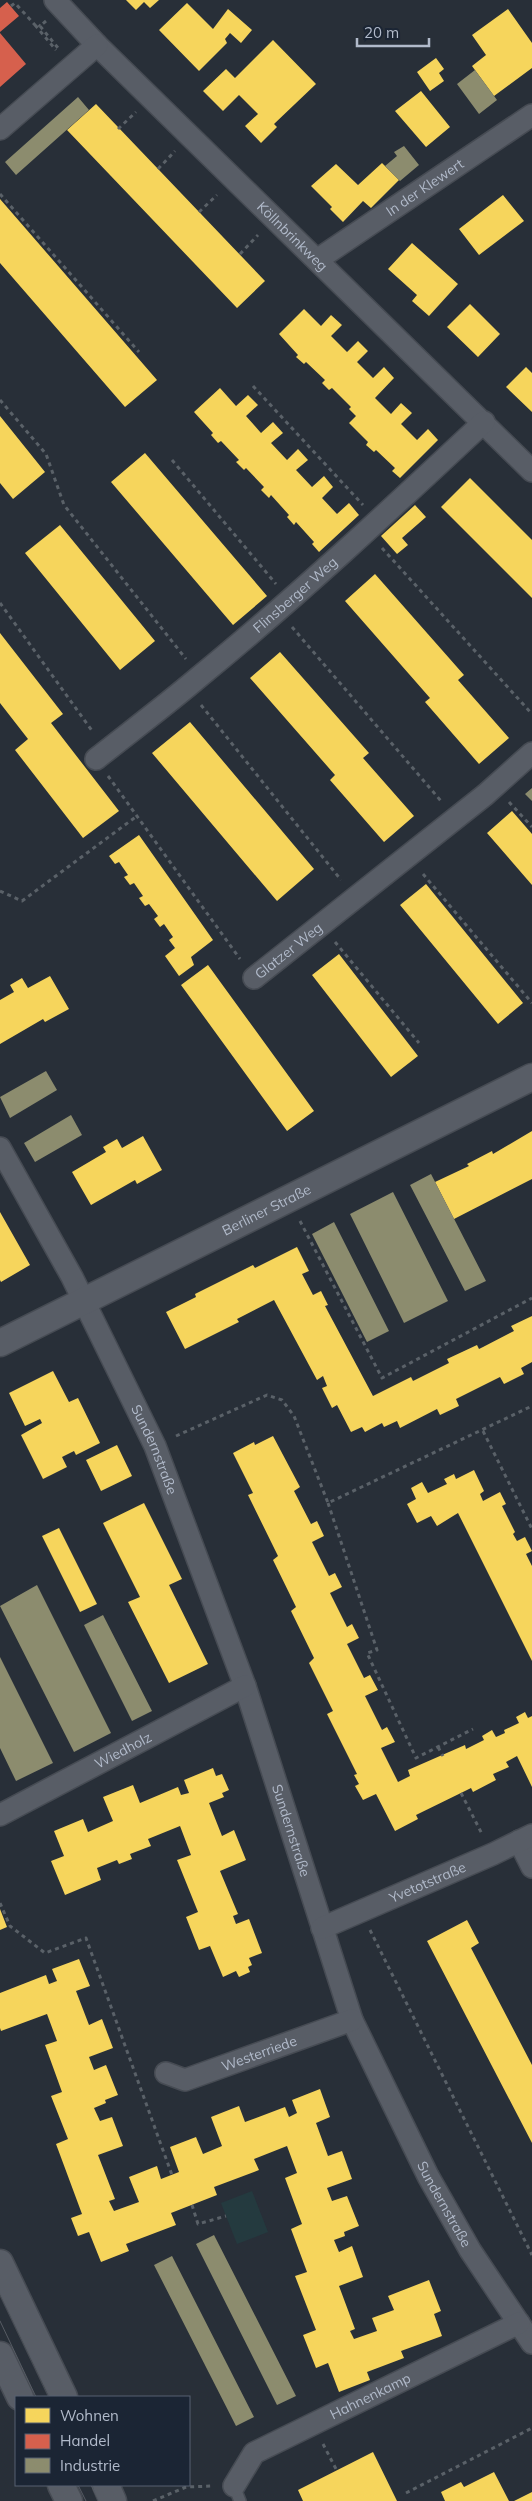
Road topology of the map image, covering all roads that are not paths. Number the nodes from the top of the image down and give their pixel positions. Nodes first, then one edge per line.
1 (56, 0) edge
2 (97, 45) junction
3 (532, 115) edge
4 (0, 129) edge
5 (317, 260) junction
6 (484, 422) junction
7 (532, 471) edge
8 (532, 753) edge
9 (101, 755) road end
10 (254, 978) road end
11 (532, 1077) edge
12 (0, 1148) edge
13 (83, 1301) junction
14 (0, 1343) edge
15 (245, 1686) junction
16 (0, 1815) edge
17 (526, 1838) edge
18 (532, 1867) edge
19 (322, 1928) junction
20 (352, 2020) junction
21 (166, 2073) dead end
22 (0, 2263) edge
23 (520, 2323) junction
24 (532, 2343) edge
25 (0, 2355) edge
26 (20, 2396) edge
27 (64, 2396) edge
28 (62, 2486) edge
29 (106, 2486) edge
30 (236, 2496) edge
31 (69, 2501) edge
32 (113, 2501) edge

1 - 2 street, Köllnbrinkweg
2 - 4 street
2 - 5 street, Köllnbrinkweg
3 - 5 street, In der Klewert
5 - 6 street, Köllnbrinkweg
6 - 7 street, Köllnbrinkweg
6 - 9 street, Flinsberger Weg
8 - 10 street, Glatzer Weg
11 - 13 street, Berliner Straße
12 - 13 street, Sundernstraße
13 - 14 street, Berliner Straße
13 - 15 street, Sundernstraße
15 - 16 street, Wiedholz
15 - 19 street, Sundernstraße
17 - 18 street
17 - 19 street, Yvetotstraße
19 - 20 street, Sundernstraße
20 - 21 street, Westerriede
20 - 23 street, Sundernstraße
22 - 27 street
23 - 24 street, Sundernstraße
23 - 30 street, Hahnenkamp
25 - 26 street
28 - 31 street
29 - 32 street

